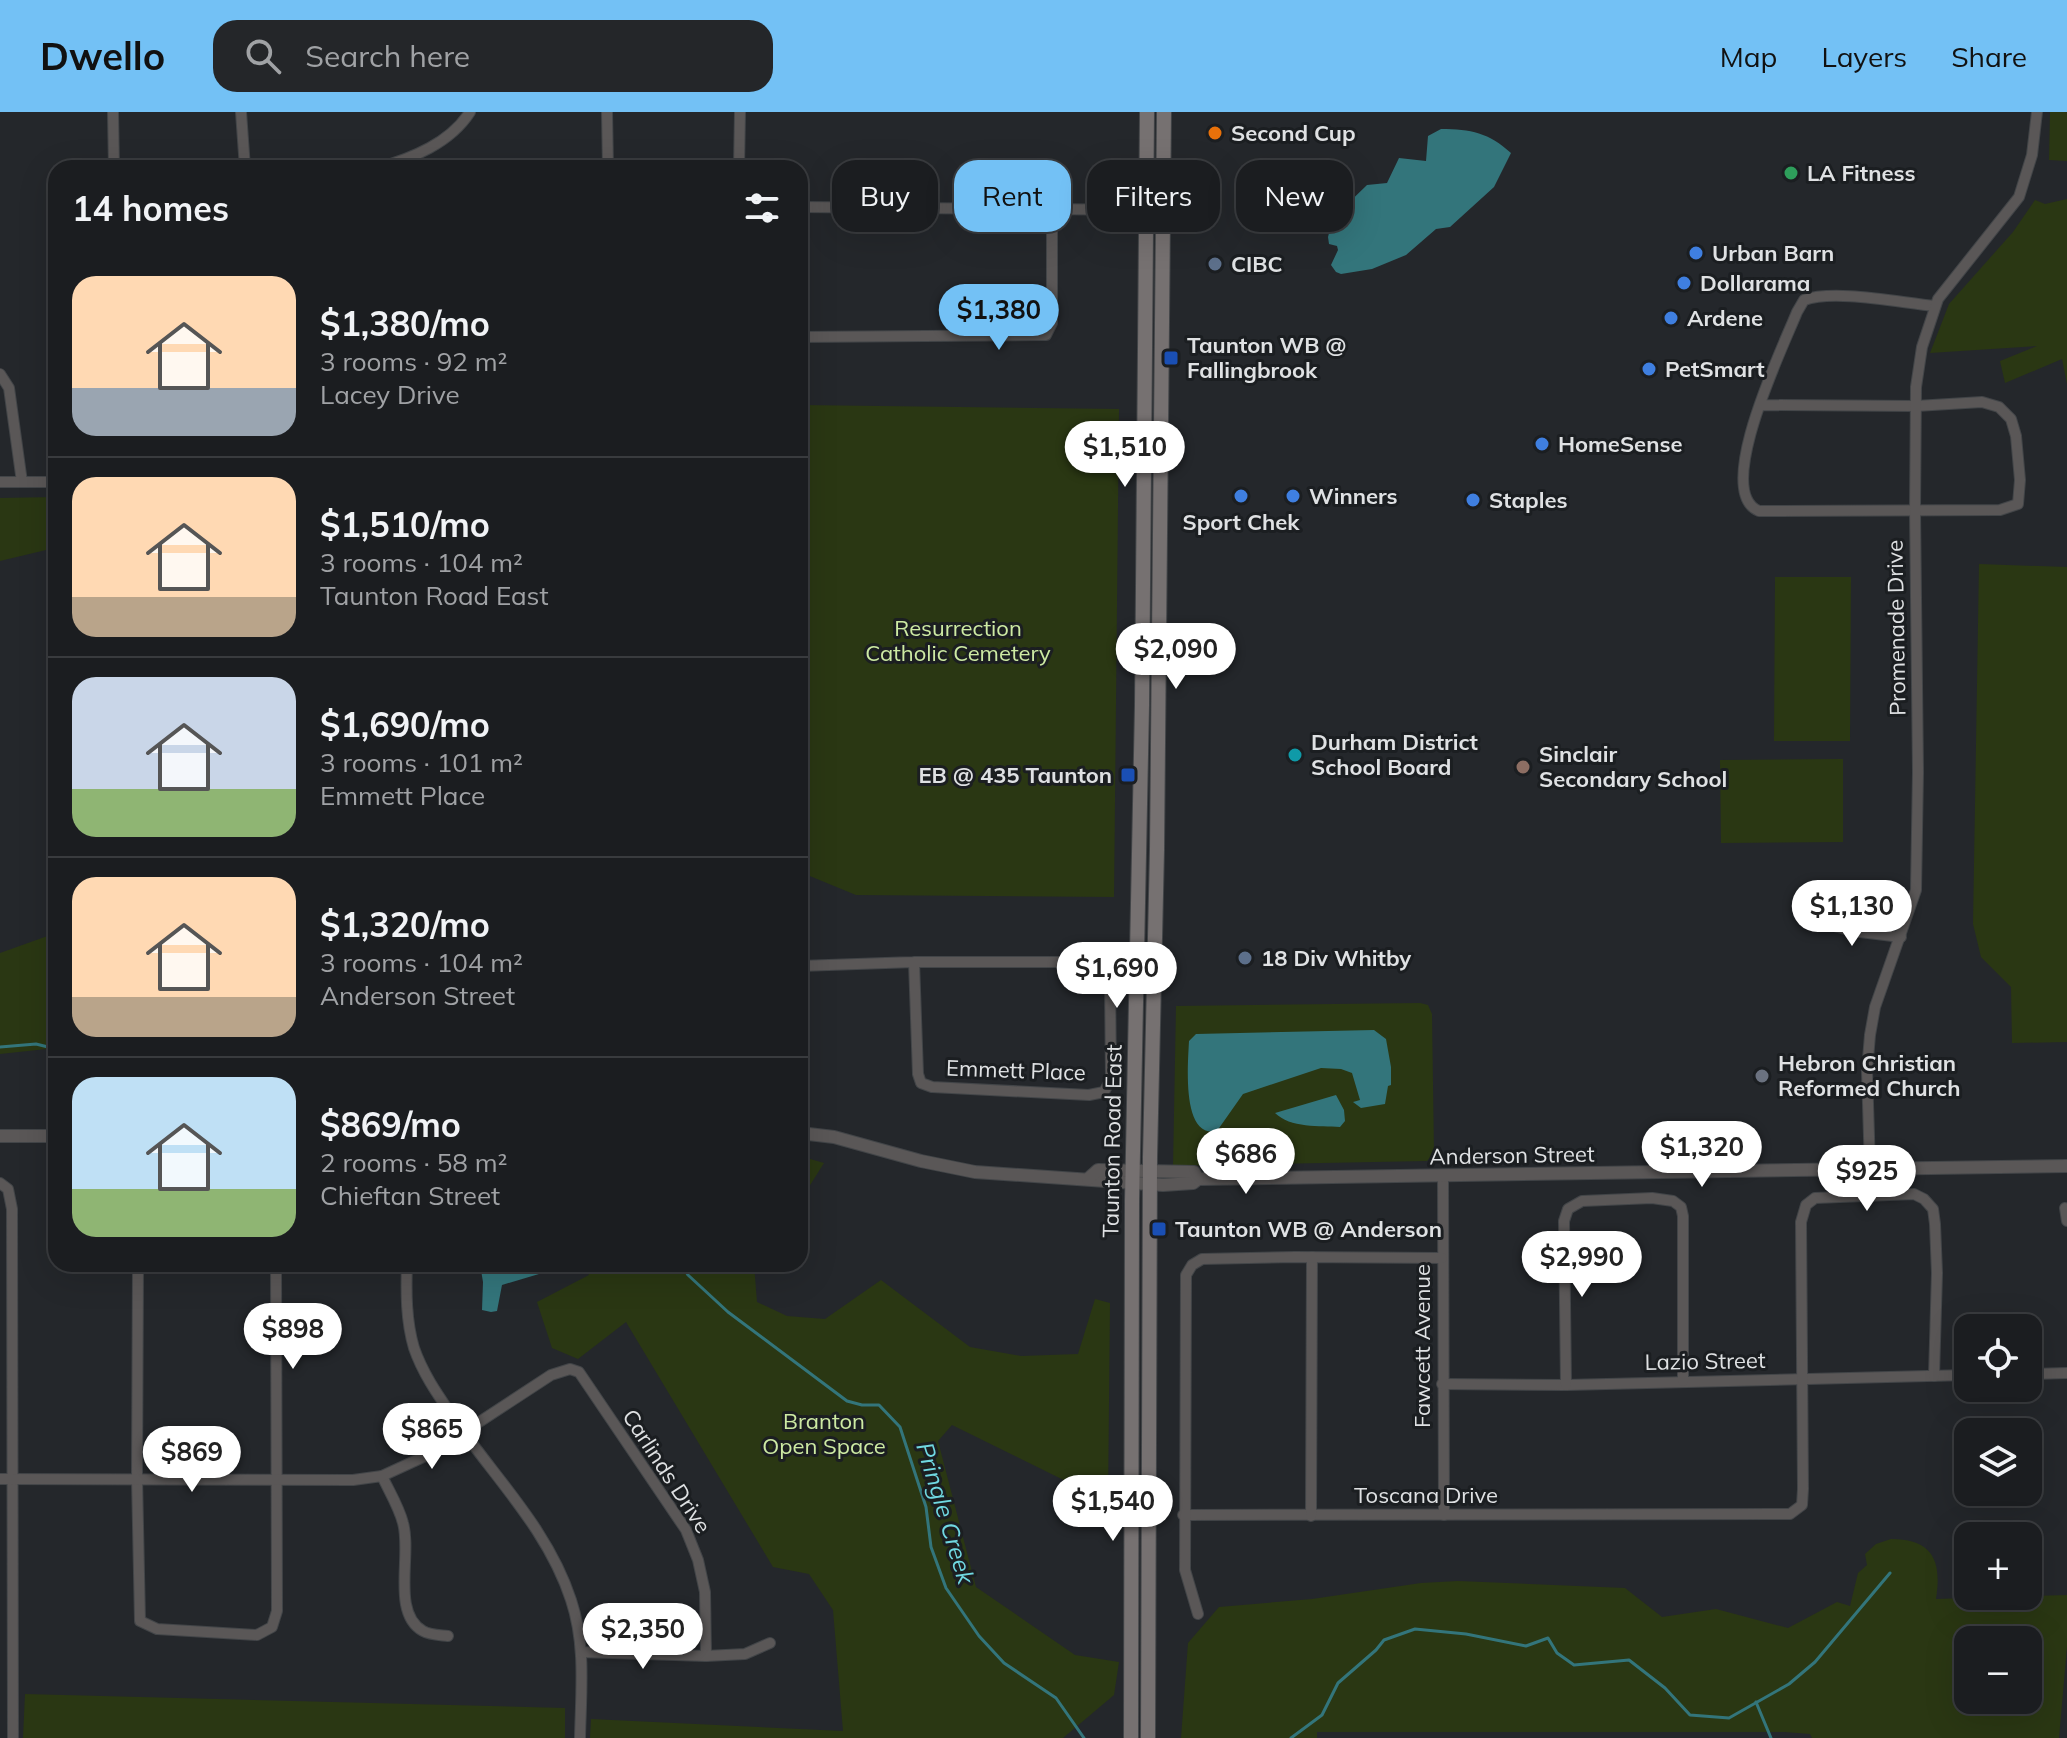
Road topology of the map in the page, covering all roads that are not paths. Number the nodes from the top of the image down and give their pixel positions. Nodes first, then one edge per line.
1 (113, 112) edge
2 (241, 112) edge
3 (470, 112) edge
4 (607, 112) edge
5 (740, 112) edge
6 (1147, 112) edge
7 (1164, 112) edge
8 (2037, 112) edge
9 (114, 160) edge
10 (244, 160) edge
11 (407, 160) edge
12 (608, 160) edge
13 (739, 160) edge
14 (1147, 160) edge
15 (808, 207) edge
16 (954, 209) edge
17 (1052, 232) edge
18 (1147, 232) edge
19 (1935, 306) junction
20 (808, 337) edge
21 (0, 374) edge
22 (1760, 405) junction
23 (1916, 406) junction
24 (0, 482) edge
25 (22, 482) junction
26 (48, 482) edge
27 (1915, 510) junction
28 (1810, 919) dead end
29 (1901, 937) junction
30 (914, 962) junction
31 (808, 966) edge
32 (808, 1134) edge
33 (0, 1136) edge
34 (48, 1136) edge
35 (2067, 1166) edge
36 (1870, 1169) junction
37 (1443, 1176) junction
38 (1133, 1178) junction
39 (1150, 1178) junction
40 (0, 1183) edge
41 (2065, 1208) edge
42 (2067, 1221) edge
43 (1312, 1257) junction
44 (1442, 1258) junction
45 (138, 1272) edge
46 (276, 1272) edge
47 (407, 1272) edge
48 (2067, 1373) edge
49 (2042, 1374) edge
50 (1954, 1375) edge
51 (1934, 1376) junction
52 (1801, 1380) junction
53 (1683, 1381) junction
54 (1442, 1384) junction
55 (1566, 1385) junction
56 (463, 1432) junction
57 (382, 1476) junction
58 (137, 1478) junction
59 (275, 1478) junction
60 (6, 1479) edge
61 (1132, 1501) junction
62 (1150, 1501) junction
63 (1183, 1515) junction
64 (1444, 1515) junction
65 (1311, 1516) junction
66 (1149, 1583) junction
67 (1132, 1584) junction
68 (1198, 1614) dead end
69 (0, 1626) edge
70 (12, 1626) junction
71 (448, 1636) dead end
72 (770, 1643) dead end
73 (581, 1652) junction
74 (706, 1656) junction
75 (13, 1738) edge
76 (580, 1738) edge
77 (1131, 1738) edge
78 (1148, 1738) edge

1 - 9 street
2 - 10 street
3 - 11 street
4 - 12 street
5 - 13 street
6 - 14 main road, Taunton Road East
7 - 39 main road, Taunton Road East
8 - 19 street, Promenade Drive
15 - 16 street
17 - 20 street
18 - 38 main road, Taunton Road East
19 - 22 street
19 - 23 street, Promenade Drive
21 - 25 street
22 - 23 street
22 - 27 street
23 - 27 street, Promenade Drive
23 - 27 street
24 - 25 street
25 - 26 street
27 - 29 street, Promenade Drive
28 - 29 street
29 - 36 street, Promenade Drive
30 - 30 street, Emmett Place
30 - 31 street, Emmett Place
32 - 38 street, Anderson Street
33 - 34 street
35 - 36 street, Anderson Street
36 - 37 street, Anderson Street
37 - 39 street, Anderson Street
37 - 44 street, Fawcett Avenue
38 - 39 street, Anderson Street
38 - 61 main road, Taunton Road East
39 - 62 main road, Taunton Road East
40 - 60 street
41 - 42 street
43 - 44 street
43 - 63 street
43 - 65 street
44 - 54 street, Fawcett Avenue
45 - 58 street
46 - 59 street
47 - 56 street
48 - 49 street
50 - 51 street, Lazio Street
51 - 52 street, Lazio Street
51 - 52 street
52 - 53 street, Lazio Street
52 - 64 street, Toscana Drive
53 - 55 street, Lazio Street
53 - 55 street
54 - 55 street, Lazio Street
54 - 64 street, Fawcett Avenue
56 - 57 street
56 - 73 street
56 - 74 street, Carlinds Drive
57 - 59 street
57 - 71 street
58 - 59 street
58 - 59 street
58 - 60 street
60 - 70 street
61 - 62 main road
61 - 67 main road, Taunton Road East
62 - 66 main road, Taunton Road East
63 - 65 street, Toscana Drive
63 - 68 street
64 - 65 street, Toscana Drive
66 - 67 main road
66 - 78 main road, Taunton Road East
67 - 77 main road, Taunton Road East
69 - 70 street
70 - 75 street
72 - 74 street
73 - 74 street
73 - 76 street

